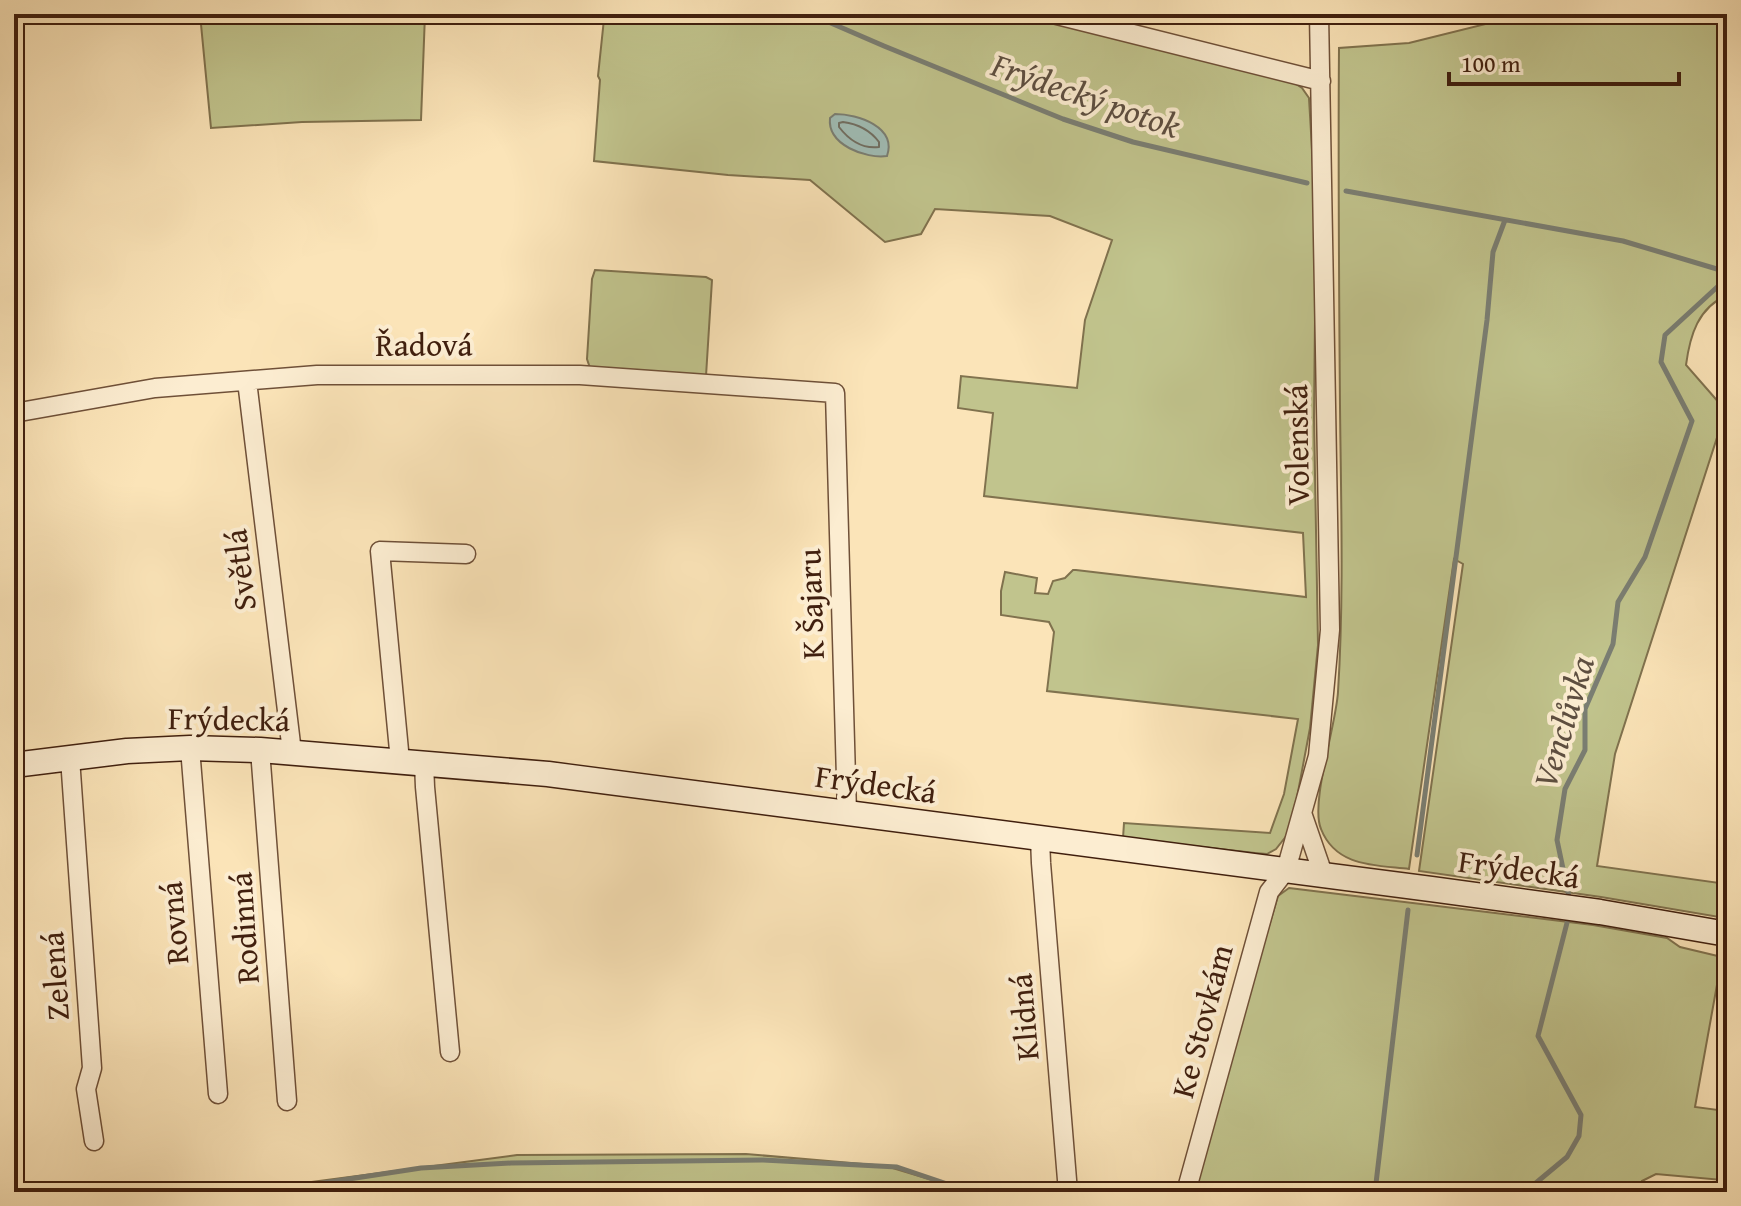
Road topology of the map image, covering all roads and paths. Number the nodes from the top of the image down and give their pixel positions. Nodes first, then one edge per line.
1 (1053, 14) edge
2 (1319, 14) edge
3 (1321, 81) junction
4 (247, 381) junction
5 (835, 393) joint
6 (14, 413) edge
7 (466, 554) dead end
8 (190, 748) junction
9 (260, 750) junction
10 (292, 752) junction
11 (70, 758) junction
12 (400, 761) junction
13 (424, 763) junction
14 (14, 765) edge
15 (847, 813) junction
16 (1302, 813) junction
17 (1040, 838) junction
18 (1286, 870) junction
19 (1323, 874) junction
20 (1727, 934) edge
21 (450, 1052) dead end
22 (218, 1094) dead end
23 (287, 1101) dead end
24 (94, 1141) dead end
25 (1068, 1192) edge
26 (1186, 1192) edge

1 - 3 street
2 - 3 street, Volenská
3 - 16 street, Volenská
4 - 5 street, Řadová
4 - 6 street, Řadová
4 - 10 street, Světlá
5 - 15 street, K Šajaru
7 - 12 street
8 - 9 main road, Frýdecká
8 - 11 main road, Frýdecká
8 - 22 street, Rovná
9 - 10 main road, Frýdecká
9 - 23 street, Rodinná
10 - 12 main road, Frýdecká
11 - 14 main road, Frýdecká
11 - 24 street, Zelená
12 - 13 main road, Frýdecká
13 - 15 main road, Frýdecká
13 - 21 street
15 - 17 main road, Frýdecká
16 - 18 street, Volenská
16 - 19 street
17 - 18 main road, Frýdecká
17 - 25 street, Klidná
18 - 19 main road, Frýdecká
18 - 26 street, Ke Stovkám
19 - 20 main road, Frýdecká

